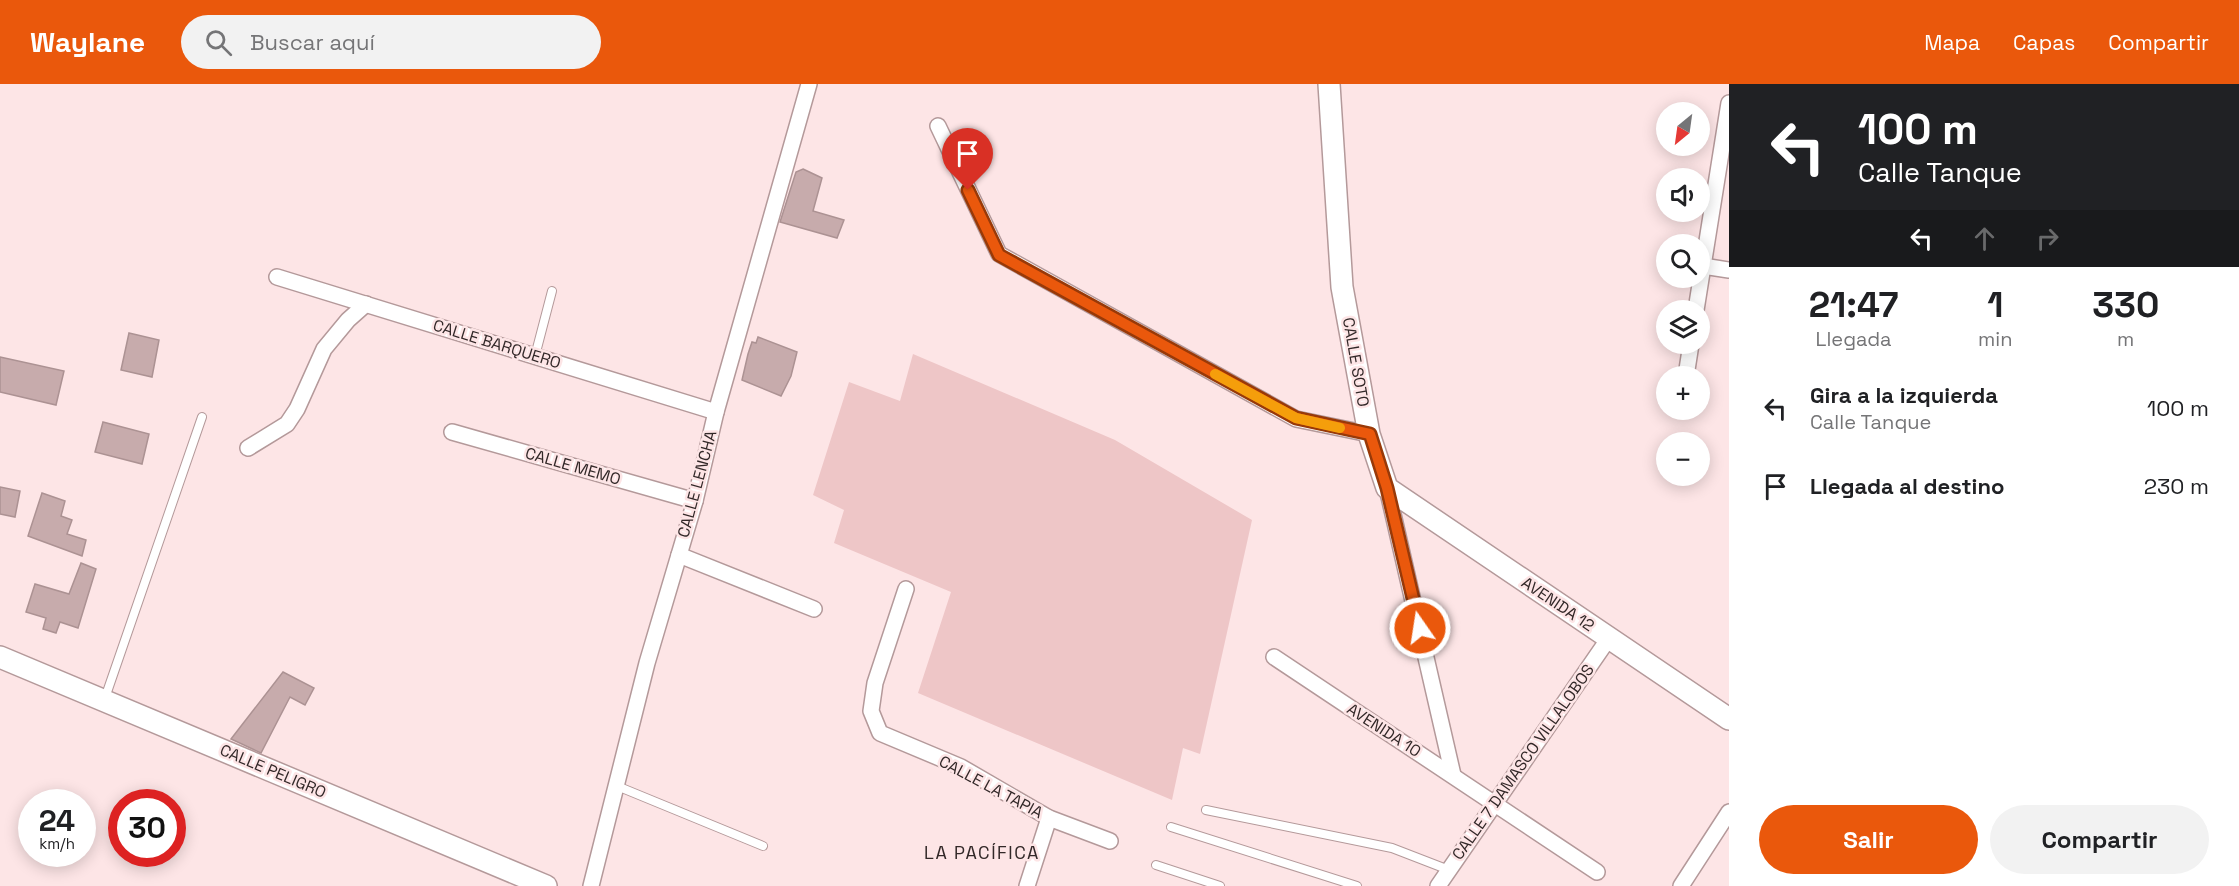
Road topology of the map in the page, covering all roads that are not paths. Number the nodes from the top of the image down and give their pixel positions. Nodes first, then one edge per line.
1 (809, 84) edge
2 (1329, 84) edge
3 (1729, 103) edge
4 (938, 126) dead end
5 (1708, 234) edge
6 (1710, 267) edge
7 (1729, 270) edge
8 (277, 277) dead end
9 (552, 291) dead end
10 (366, 304) junction
11 (535, 356) junction
12 (716, 412) junction
13 (202, 417) dead end
14 (452, 432) dead end
15 (1370, 434) junction
16 (248, 448) dead end
17 (1387, 488) junction
18 (695, 501) junction
19 (679, 555) junction
20 (906, 589) dead end
21 (814, 609) dead end
22 (1609, 638) junction
23 (0, 657) edge
24 (1274, 657) dead end
25 (104, 700) junction
26 (1729, 719) edge
27 (1453, 775) junction
28 (617, 786) junction
29 (1495, 802) junction
30 (1206, 810) dead end
31 (1729, 812) edge
32 (1049, 818) junction
33 (1171, 828) dead end
34 (1110, 841) dead end
35 (763, 846) dead end
36 (1156, 865) dead end
37 (1449, 870) junction
38 (1597, 872) dead end
39 (546, 886) edge
40 (591, 886) edge
41 (1027, 886) edge
42 (1220, 886) edge
43 (1357, 886) edge
44 (1438, 886) edge
45 (1681, 886) edge

1 - 12 street, CALLE LENCHA
2 - 15 street, CALLE SOTO
3 - 5 street
4 - 15 street
6 - 7 street
8 - 10 street, CALLE BARQUERO
9 - 11 lane
10 - 11 street, CALLE BARQUERO
10 - 16 street
11 - 12 street, CALLE BARQUERO
12 - 18 street, CALLE LENCHA
13 - 25 lane
14 - 18 street, CALLE MEMO
15 - 17 street, CALLE SOTO
17 - 22 street, AVENIDA 12
17 - 27 street, CALLE SOTO
18 - 19 street, CALLE LENCHA
19 - 21 street
19 - 28 street, CALLE LENCHA
20 - 32 street, CALLE LA TAPIA
22 - 26 street, AVENIDA 12
22 - 29 street, CALLE 7 DAMASCO VILLALOBOS
23 - 25 street, CALLE PELIGRO
24 - 27 street, AVENIDA 10
25 - 39 street, CALLE PELIGRO
27 - 29 street, AVENIDA 10
28 - 35 lane
28 - 40 street, CALLE LENCHA
29 - 37 street, CALLE 7 DAMASCO VILLALOBOS
29 - 38 street, AVENIDA 10
30 - 37 lane
31 - 45 street
32 - 34 street, CALLE LA TAPIA
32 - 41 street
33 - 43 lane
36 - 42 lane
37 - 44 street, CALLE 7 DAMASCO VILLALOBOS

